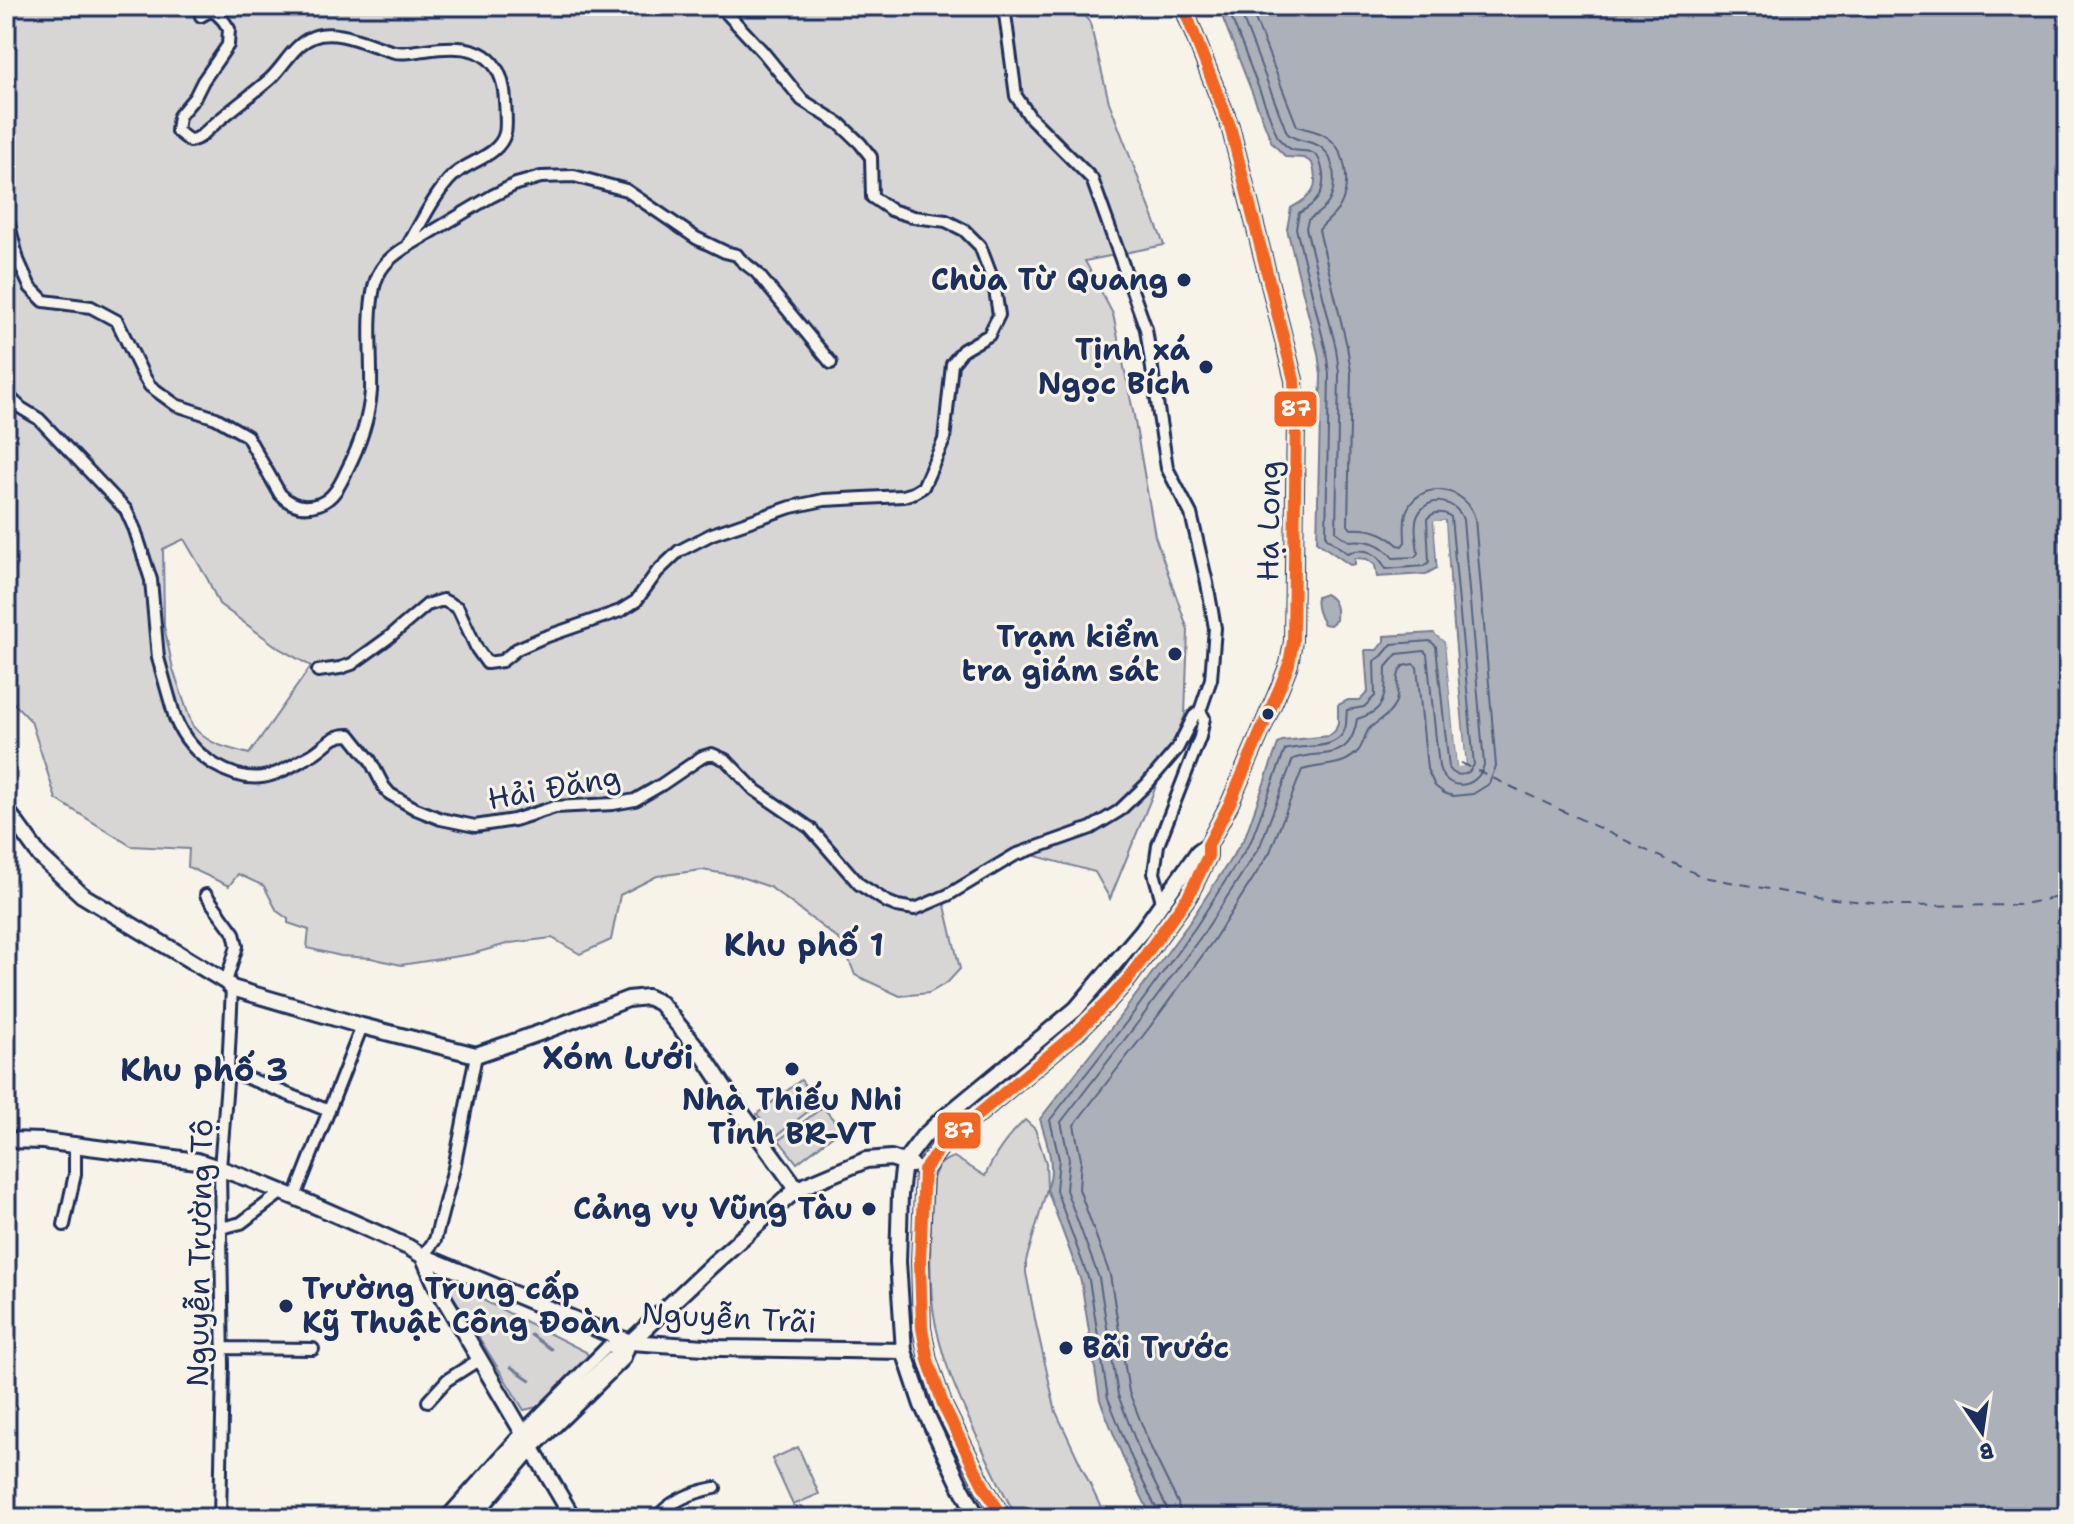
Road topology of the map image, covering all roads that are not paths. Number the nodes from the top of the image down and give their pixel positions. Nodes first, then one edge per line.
1 (720, 6) edge
2 (1000, 6) edge
3 (1183, 6) edge
4 (201, 16) dead end
5 (6, 213) edge
6 (407, 247) junction
7 (831, 363) dead end
8 (6, 394) edge
9 (318, 671) dead end
10 (1200, 711) junction
11 (6, 809) edge
12 (1208, 845) junction
13 (206, 895) dead end
14 (1162, 901) junction
15 (1176, 912) junction
16 (229, 985) junction
17 (1076, 1009) junction
18 (1089, 1020) junction
19 (362, 1026) junction
20 (476, 1055) junction
21 (228, 1070) junction
22 (329, 1111) junction
23 (6, 1140) edge
24 (75, 1147) junction
25 (904, 1162) junction
26 (220, 1168) junction
27 (924, 1170) junction
28 (797, 1189) junction
29 (288, 1194) junction
30 (64, 1225) dead end
31 (221, 1228) junction
32 (423, 1256) junction
33 (631, 1342) junction
34 (223, 1348) junction
35 (313, 1349) dead end
36 (904, 1351) junction
37 (480, 1359) junction
38 (428, 1401) dead end
39 (528, 1440) junction
40 (715, 1488) dead end
41 (976, 1514) edge
42 (220, 1518) edge
43 (445, 1518) edge
44 (459, 1518) edge
45 (474, 1518) edge
46 (573, 1518) edge
47 (657, 1518) edge
48 (953, 1518) edge
49 (1003, 1518) edge

1 - 9 street
2 - 10 street
3 - 12 main road, Hạ Long
4 - 6 street
5 - 6 street
6 - 7 street
8 - 10 street, Hải Đăng
10 - 14 street
11 - 16 main road
12 - 14 main road, Hạ Long
12 - 15 main road, Hạ Long
13 - 16 street, Nguyễn Trường Tộ
14 - 15 main road
14 - 17 main road, Hạ Long
15 - 18 main road, Hạ Long
16 - 19 main road
16 - 21 street, Nguyễn Trường Tộ
17 - 18 main road
17 - 25 main road, Hạ Long
18 - 27 main road, Hạ Long
19 - 20 main road
19 - 22 street
20 - 28 main road
20 - 32 street
21 - 22 street
21 - 26 street, Nguyễn Trường Tộ
22 - 29 street
23 - 24 main road, Nguyễn Trãi
24 - 26 main road, Nguyễn Trãi
24 - 30 street
25 - 27 main road
25 - 28 main road
25 - 36 main road
26 - 29 main road, Nguyễn Trãi
26 - 31 street, Nguyễn Trường Tộ
27 - 49 main road
28 - 33 main road
29 - 31 street
29 - 32 main road, Nguyễn Trãi
31 - 34 street, Nguyễn Trường Tộ
32 - 33 main road, Nguyễn Trãi
32 - 37 main road
33 - 36 main road, Nguyễn Trãi
33 - 39 main road
34 - 35 street
34 - 42 street, Nguyễn Trường Tộ
36 - 41 main road
37 - 38 street
37 - 39 main road
39 - 43 street
39 - 44 main road
39 - 45 street
39 - 46 main road
40 - 47 street
41 - 48 street

